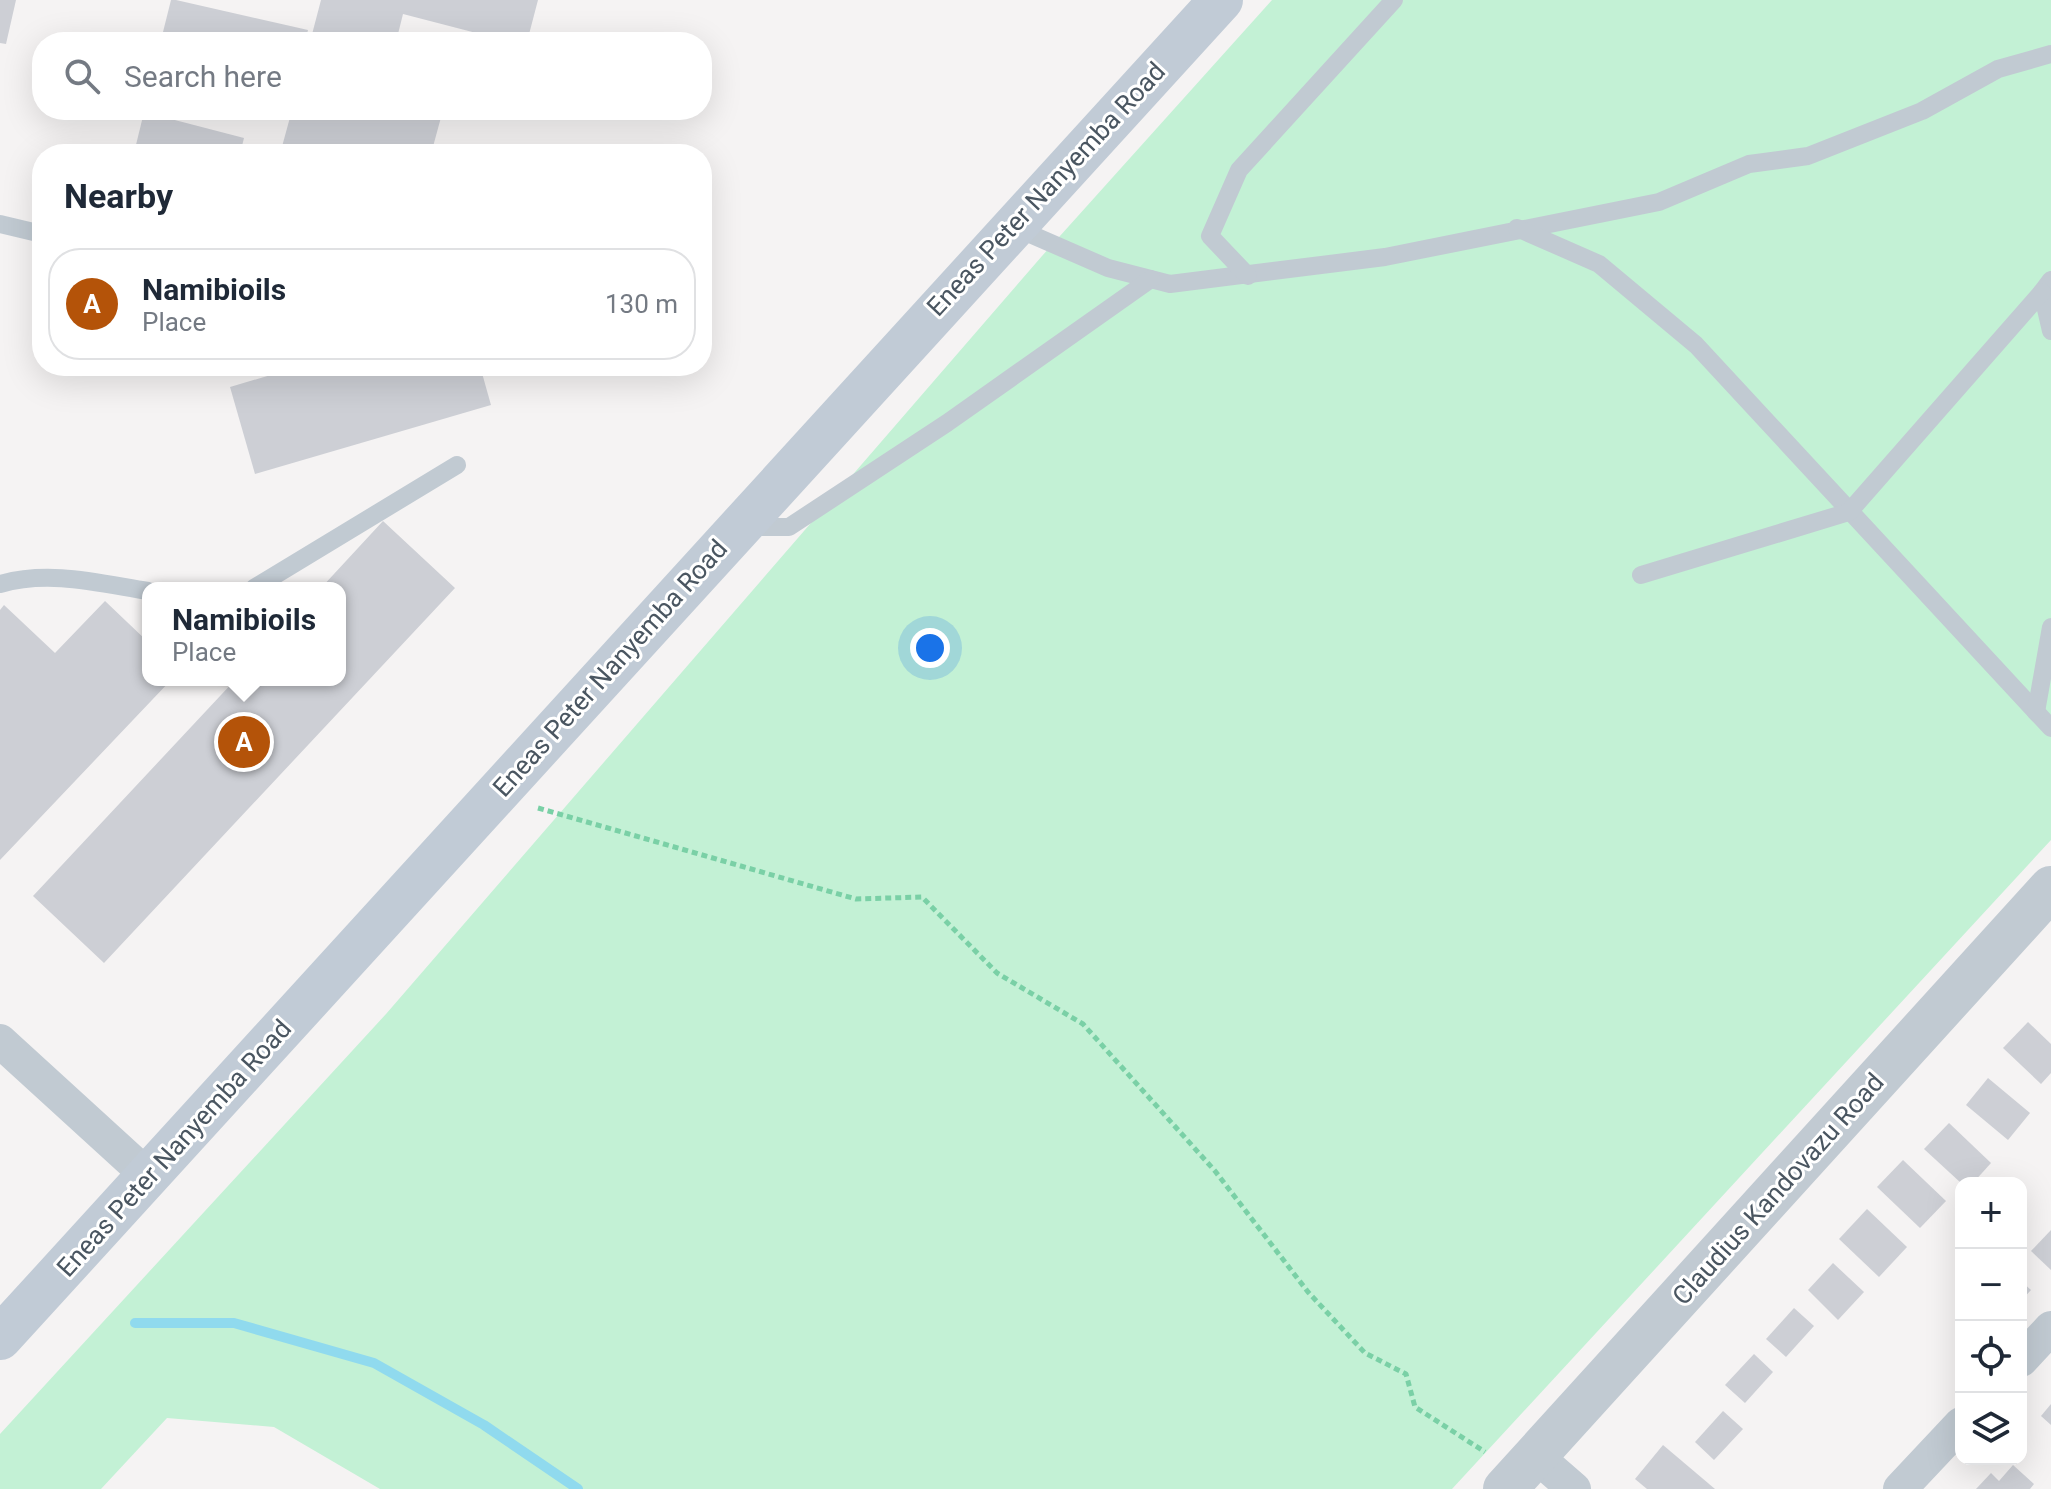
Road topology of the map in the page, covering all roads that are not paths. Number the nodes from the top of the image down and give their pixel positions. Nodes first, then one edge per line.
1 (1221, 0) edge
2 (1394, 0) edge
3 (2051, 54) edge
4 (0, 224) edge
5 (1011, 225) junction
6 (1517, 228) junction
7 (32, 232) edge
8 (1248, 276) junction
9 (1151, 279) junction
10 (2046, 286) edge
11 (2051, 331) edge
12 (457, 465) dead end
13 (1849, 512) junction
14 (738, 527) junction
15 (1641, 575) dead end
16 (264, 582) edge
17 (0, 584) edge
18 (142, 590) edge
19 (2051, 627) edge
20 (2051, 698) edge
21 (2036, 712) junction
22 (2051, 728) edge
23 (2051, 888) edge
24 (0, 1041) edge
25 (149, 1177) junction
26 (2051, 1328) edge
27 (0, 1338) edge
28 (2027, 1354) edge
29 (1955, 1430) edge
30 (1521, 1472) edge
31 (1574, 1489) edge
32 (1900, 1489) edge

1 - 5 main road, Eneas Peter Nanyemba Road
2 - 8 lane
3 - 6 lane
4 - 7 lane
5 - 9 lane
5 - 14 main road, Eneas Peter Nanyemba Road
6 - 8 lane
6 - 13 lane
8 - 9 lane
9 - 14 lane
10 - 11 lane
10 - 13 lane
12 - 16 lane
13 - 15 lane
13 - 21 lane
14 - 25 main road, Eneas Peter Nanyemba Road
17 - 18 lane
19 - 21 lane
20 - 21 lane
21 - 22 lane
23 - 30 street, Claudius Kandovazu Road
24 - 25 street
25 - 27 main road, Eneas Peter Nanyemba Road
26 - 28 street
29 - 32 street
30 - 31 street

